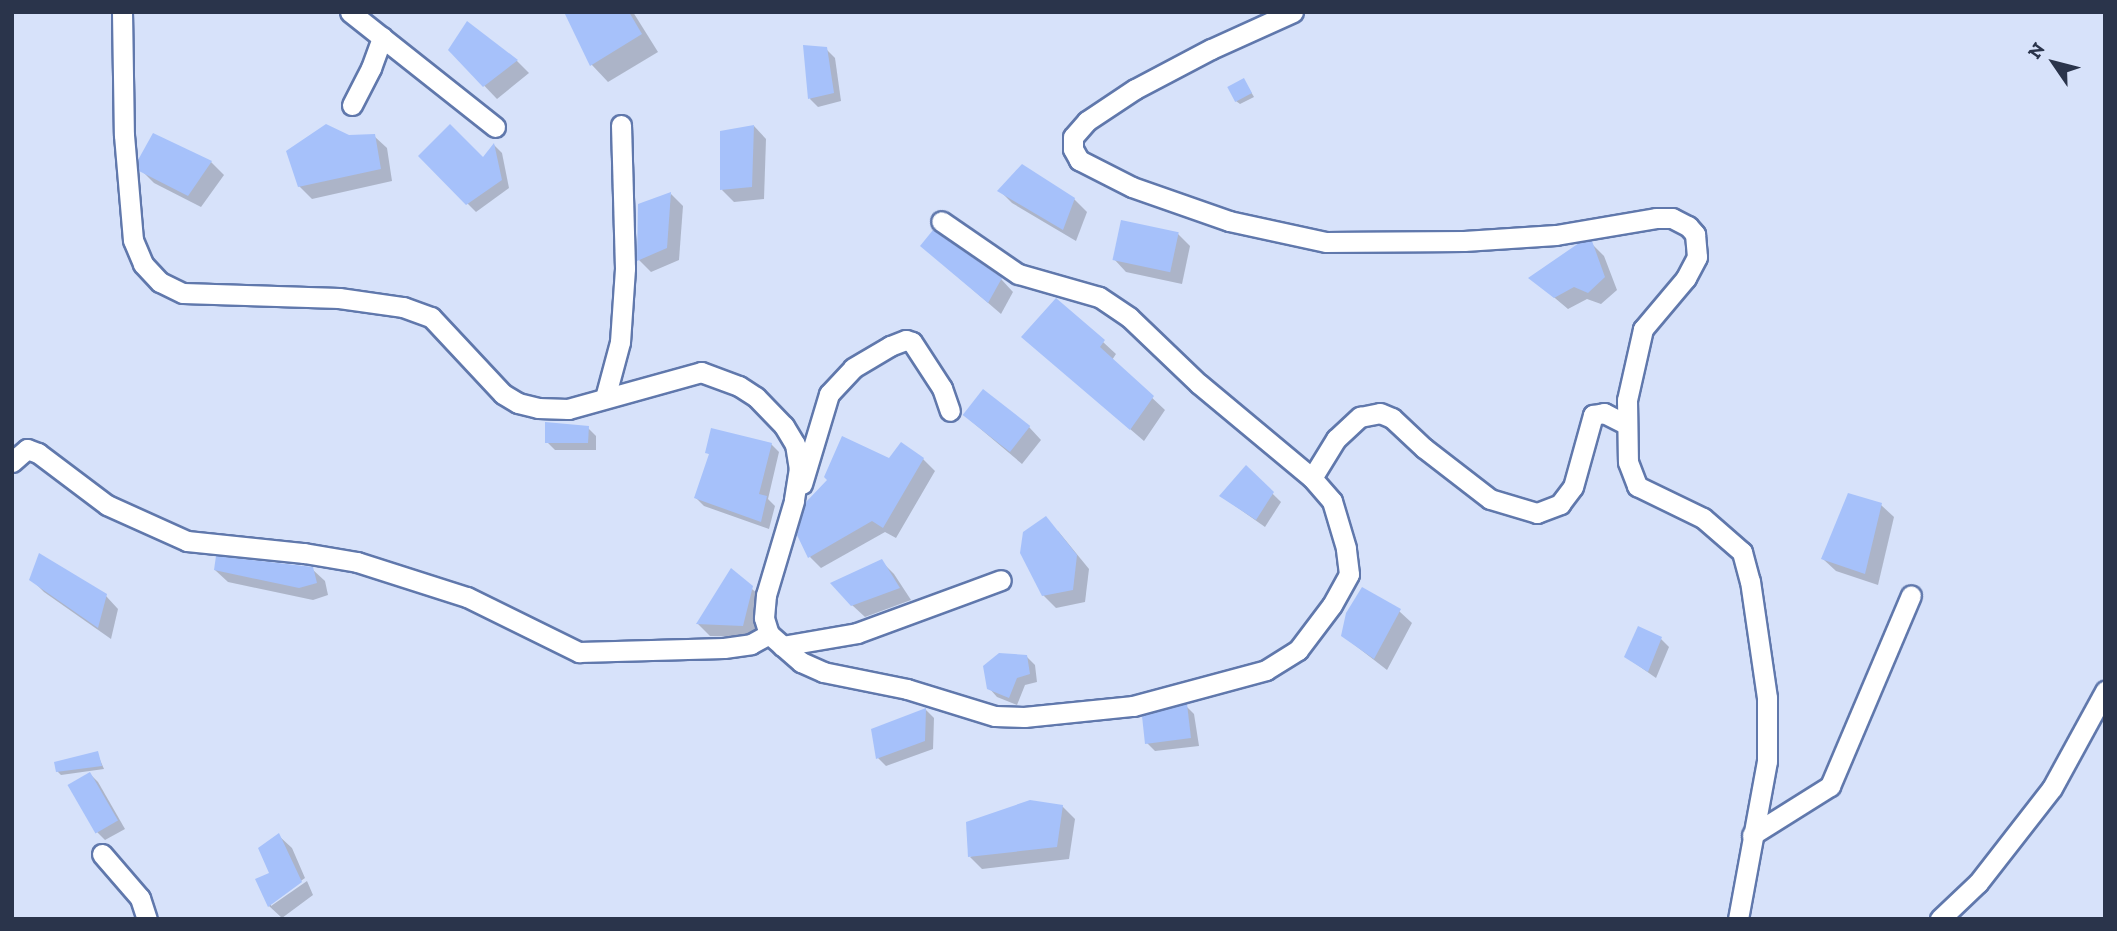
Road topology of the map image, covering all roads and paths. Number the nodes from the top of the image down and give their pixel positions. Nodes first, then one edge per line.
1 (122, 12) edge
2 (349, 12) edge
3 (1293, 12) edge
4 (382, 37) junction
5 (352, 105) dead end
6 (621, 125) dead end
7 (495, 127) dead end
8 (941, 221) dead end
9 (605, 398) junction
10 (950, 411) dead end
11 (1626, 424) junction
12 (12, 462) edge
13 (1312, 478) junction
14 (794, 501) junction
15 (1001, 580) dead end
16 (1911, 595) dead end
17 (775, 640) junction
18 (2105, 691) edge
19 (1752, 835) junction
20 (102, 854) dead end
21 (147, 919) edge
22 (1738, 919) edge
23 (1940, 919) edge

1 - 9 street
2 - 4 street
3 - 11 street
4 - 5 street
4 - 7 street
6 - 9 street
8 - 13 street
9 - 14 street
10 - 14 street
11 - 13 street
11 - 19 street
12 - 17 street
13 - 17 street
14 - 17 street
15 - 17 street
16 - 19 street
18 - 23 street
19 - 22 street
20 - 21 street

